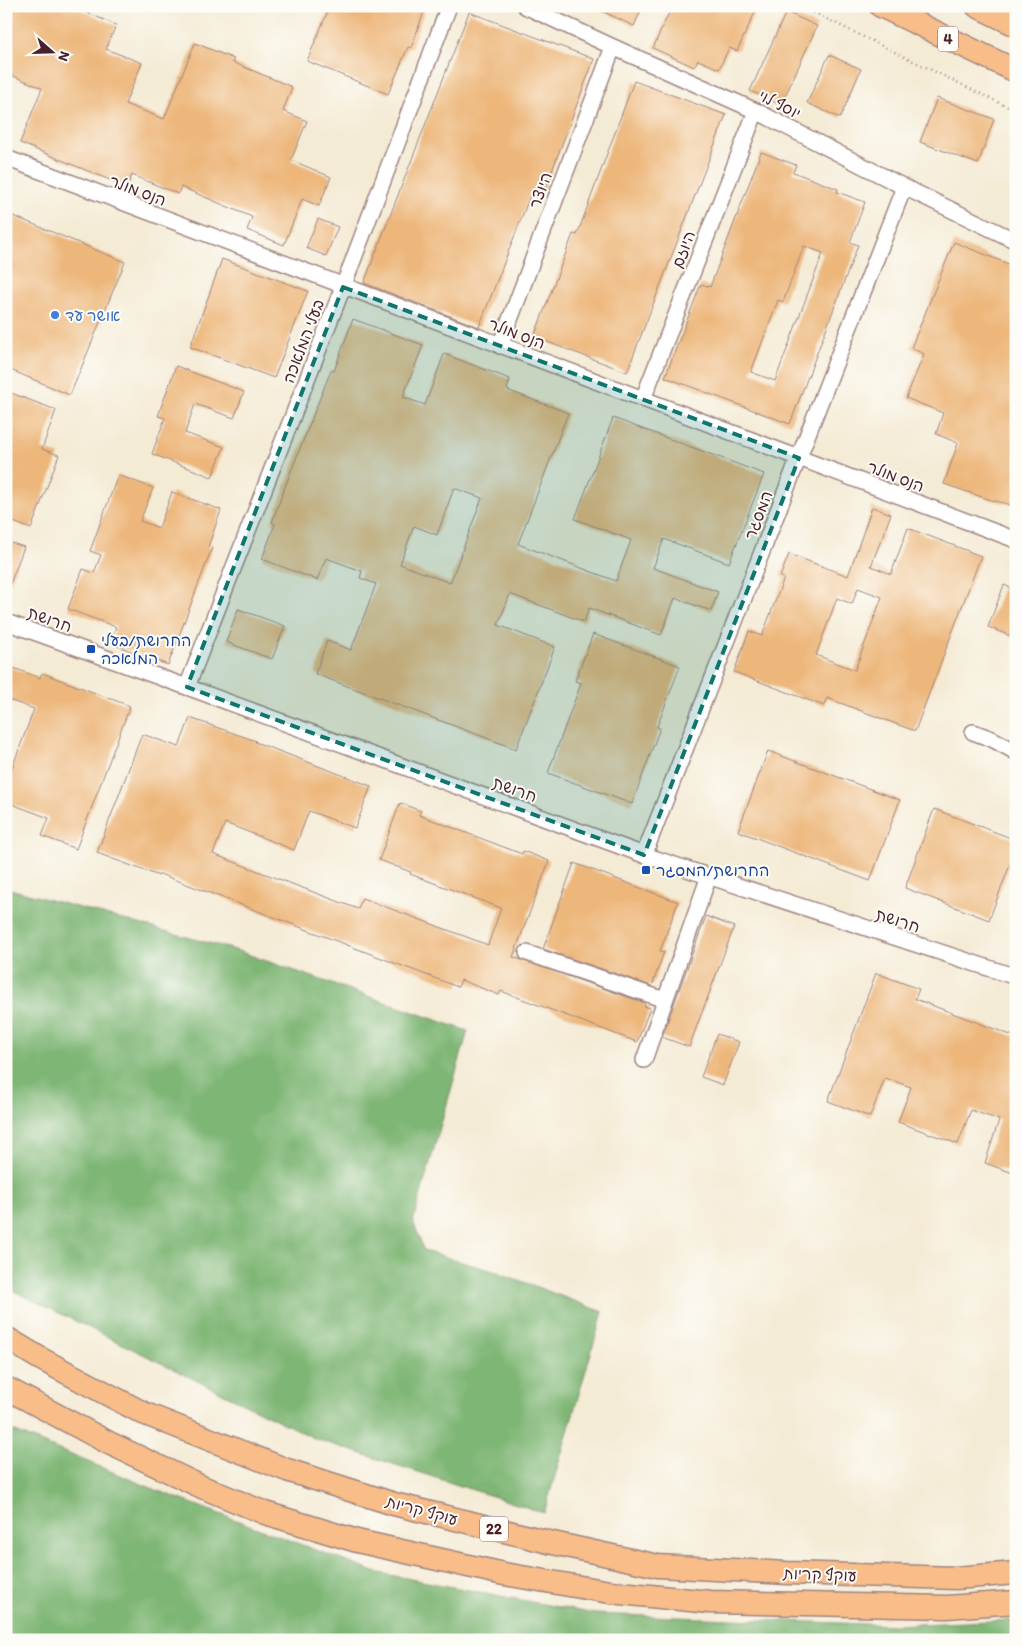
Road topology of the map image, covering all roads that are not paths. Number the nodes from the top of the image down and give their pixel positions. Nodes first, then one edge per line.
1 (449, 6) edge
2 (525, 6) edge
3 (881, 6) edge
4 (978, 6) edge
5 (1016, 25) edge
6 (613, 47) junction
7 (1016, 71) edge
8 (756, 111) junction
9 (6, 158) edge
10 (904, 187) junction
11 (1016, 240) edge
12 (343, 286) junction
13 (500, 346) junction
14 (643, 399) junction
15 (799, 458) junction
16 (1016, 540) edge
17 (6, 622) edge
18 (186, 687) junction
19 (973, 732) dead end
20 (1016, 752) edge
21 (644, 855) junction
22 (709, 876) junction
23 (528, 952) dead end
24 (1016, 977) edge
25 (665, 1000) junction
26 (644, 1060) dead end
27 (6, 1331) edge
28 (6, 1338) edge
29 (41, 1359) junction
30 (6, 1388) edge
31 (1016, 1573) edge
32 (1016, 1602) edge

1 - 12 street, בעלי המלאכה
2 - 6 street, יוסף לוי
3 - 7 highway, 4
4 - 5 highway
6 - 8 street, יוסף לוי
6 - 13 street, היוצר
8 - 10 street, יוסף לוי
8 - 14 street, היוזם
9 - 12 street, הנס מולר
10 - 11 street, יוסף לוי
10 - 15 street, המסגר
12 - 13 street, הנס מולר
12 - 18 street, בעלי המלאכה
13 - 14 street, הנס מולר
14 - 15 street, הנס מולר
15 - 16 street, הנס מולר
15 - 21 street, המסגר
17 - 18 street, חרושת
18 - 21 street, חרושת
19 - 20 street
21 - 22 street, חרושת
22 - 24 street, חרושת
22 - 25 street
23 - 25 street
25 - 26 street
27 - 29 highway
28 - 29 highway, עוקף קריות / 22
29 - 31 highway, עוקף קריות / 22
30 - 32 highway, עוקף קריות

